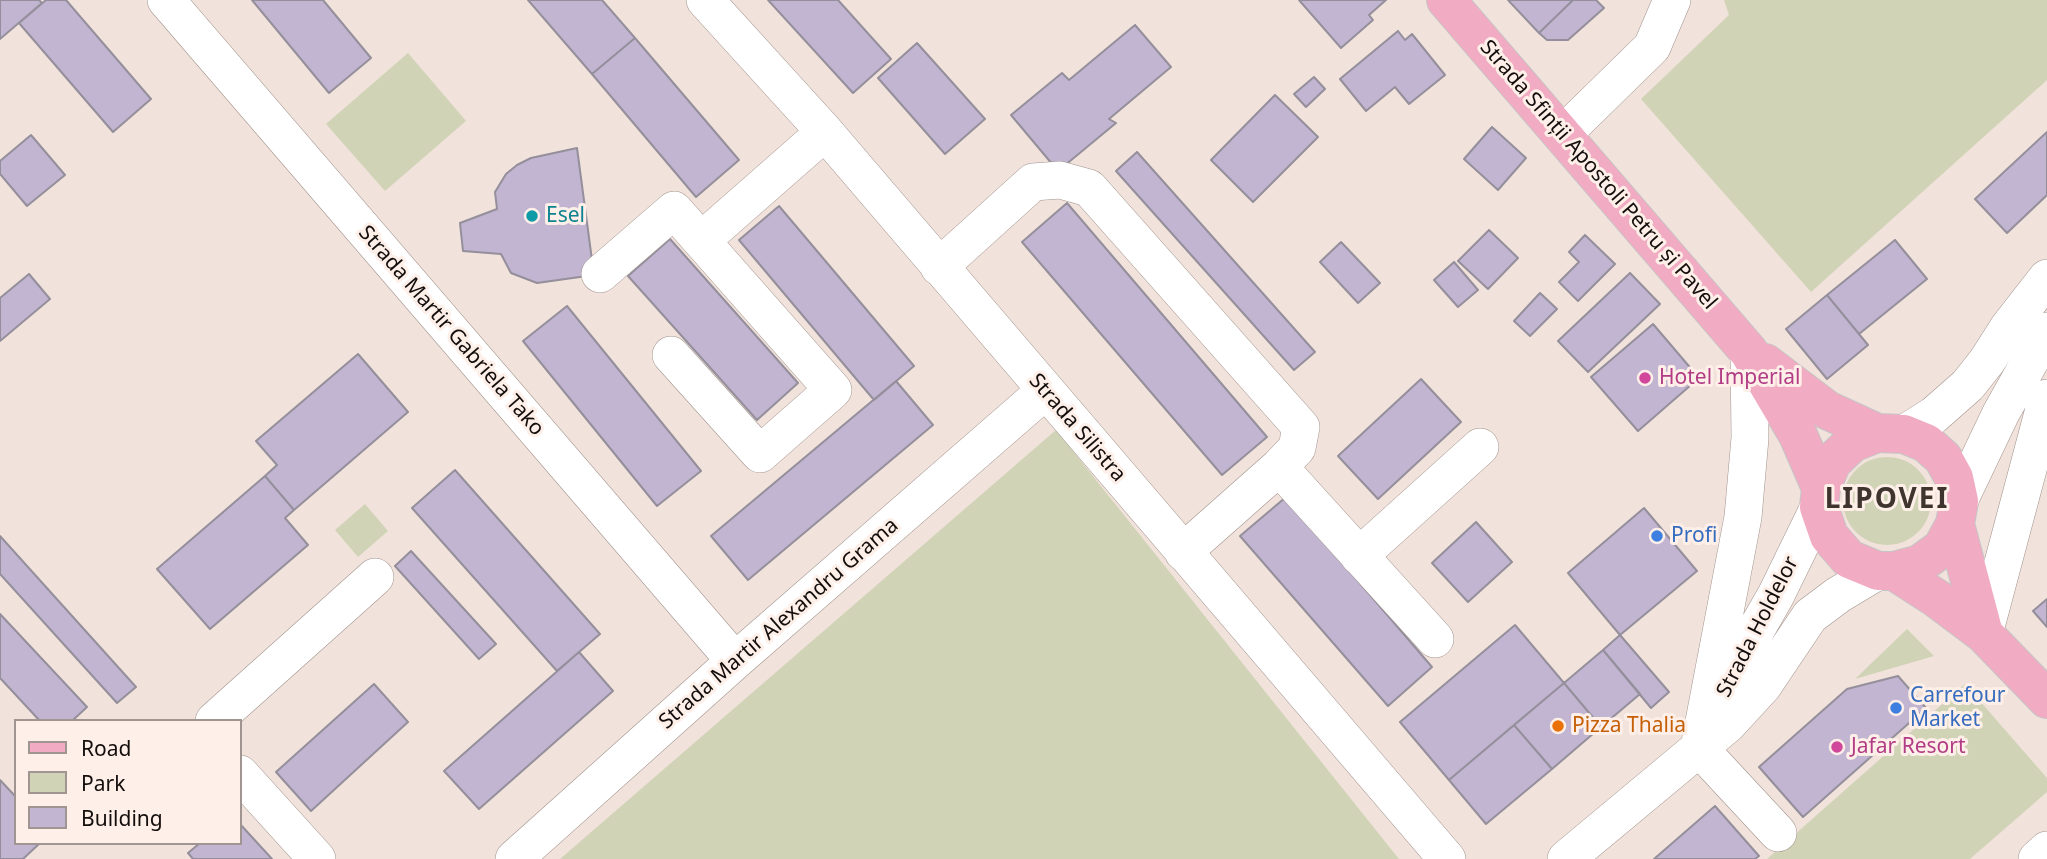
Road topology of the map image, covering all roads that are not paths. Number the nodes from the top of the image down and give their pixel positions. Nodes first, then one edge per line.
1 (166, 0) edge
2 (705, 0) edge
3 (1446, 0) edge
4 (1672, 0) edge
5 (825, 132) junction
6 (1562, 135) junction
7 (702, 240) junction
8 (939, 267) junction
9 (600, 274) dead end
10 (2047, 278) edge
11 (2047, 331) edge
12 (1749, 352) junction
13 (671, 355) dead end
14 (1045, 391) junction
15 (2047, 398) edge
16 (1891, 434) junction
17 (1480, 447) dead end
18 (1279, 467) junction
19 (1820, 497) junction
20 (1957, 512) junction
21 (1184, 552) junction
22 (1359, 556) junction
23 (1886, 571) junction
24 (375, 577) dead end
25 (1984, 634) junction
26 (1434, 639) dead end
27 (735, 661) junction
28 (2047, 698) edge
29 (216, 719) edge
30 (1699, 748) junction
31 (242, 776) edge
32 (1778, 833) dead end
33 (2047, 850) edge
34 (317, 859) edge
35 (514, 859) edge
36 (1447, 859) edge
37 (1566, 859) edge
38 (2037, 859) edge

1 - 27 street, Strada Martir Gabriela Tako
2 - 5 street, Strada Silistra
3 - 6 main road, Strada Sfinții Apostoli Petru și Pavel
4 - 6 street
5 - 7 street
5 - 8 street, Strada Silistra
6 - 12 main road, Strada Sfinții Apostoli Petru și Pavel
7 - 9 street
7 - 13 street
8 - 14 street, Strada Silistra
8 - 18 street
10 - 16 street
11 - 20 street
12 - 16 main road, Strada Sfinții Apostoli Petru și Pavel
12 - 19 main road, Strada Sfinții Apostoli Petru și Pavel
12 - 30 street
14 - 21 street, Strada Silistra
14 - 27 street, Strada Martir Alexandru Grama
15 - 25 street
16 - 19 main road
16 - 20 main road
17 - 22 street
18 - 21 street
18 - 22 street
19 - 23 main road
19 - 30 street, Strada Holdelor
20 - 23 main road
20 - 25 main road
21 - 36 street, Strada Silistra
22 - 26 street
23 - 25 main road
23 - 30 street, Strada Holdelor
24 - 29 street
25 - 28 main road
27 - 35 street, Strada Martir Alexandru Grama
30 - 32 street
30 - 37 street, Strada Holdelor
31 - 34 street
33 - 38 street

